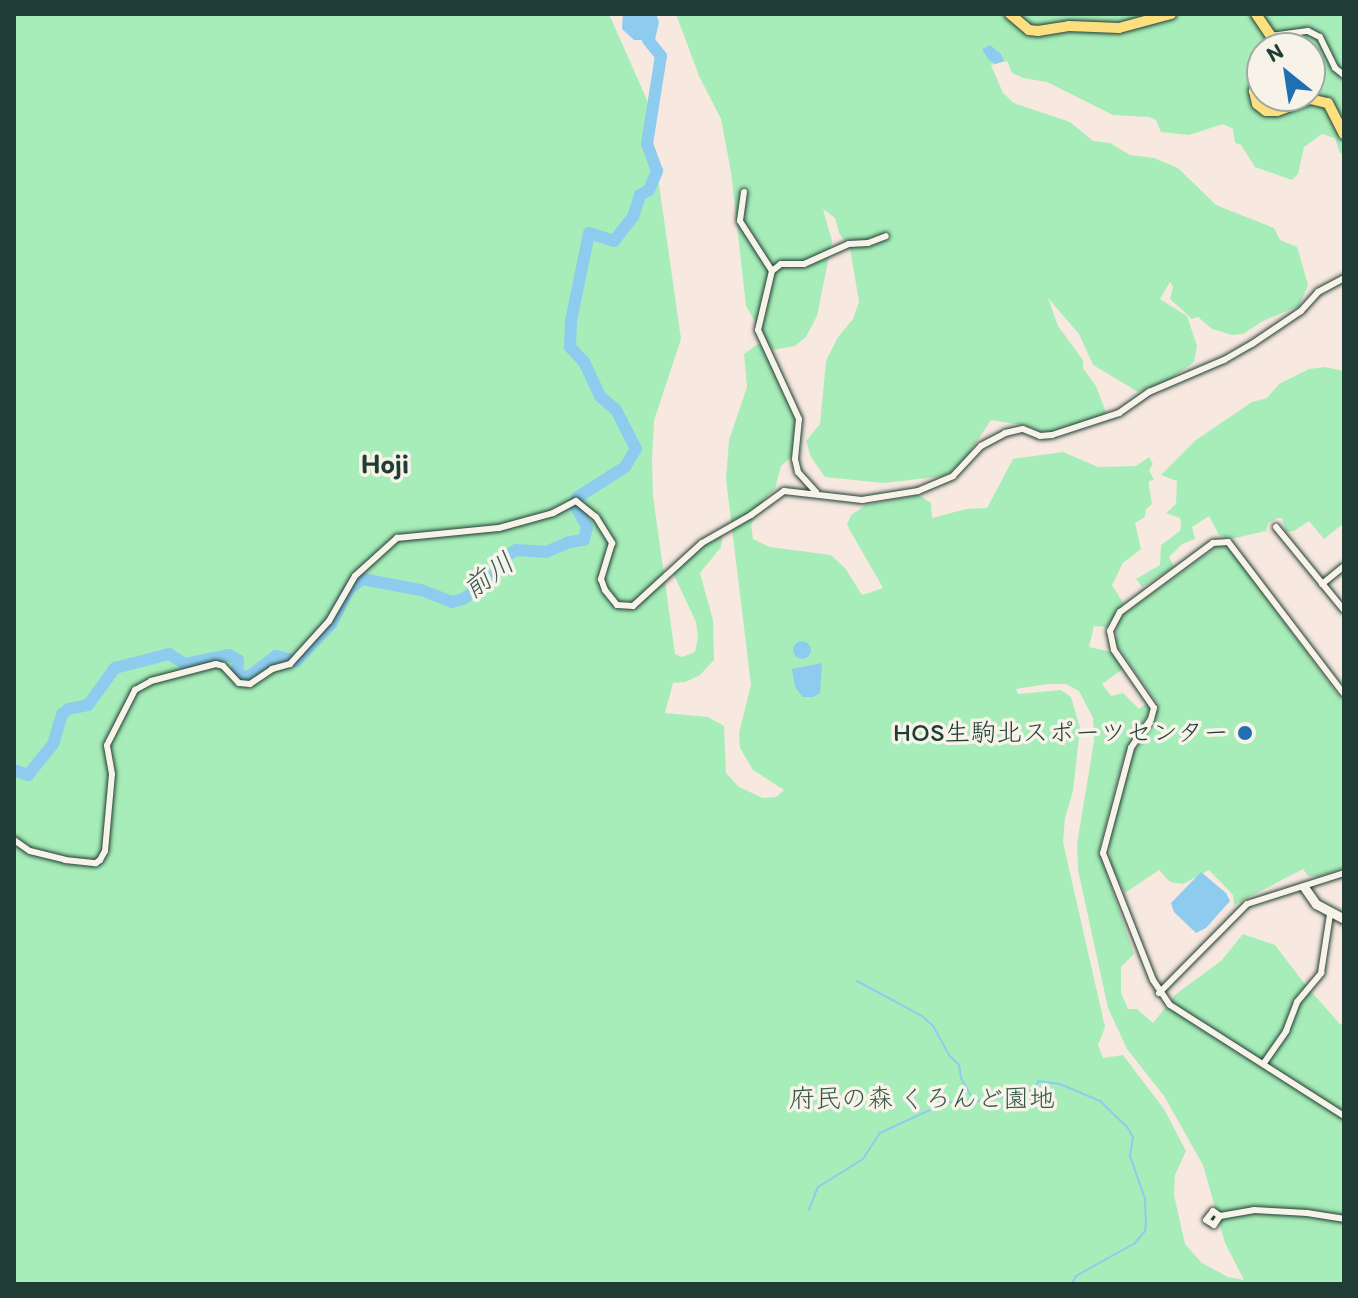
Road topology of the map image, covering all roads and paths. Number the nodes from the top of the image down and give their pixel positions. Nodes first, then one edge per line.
1 (1010, 14) edge
2 (1171, 14) edge
3 (1256, 14) edge
4 (1268, 32) edge
5 (1326, 49) edge
6 (1344, 75) edge
7 (1326, 103) edge
8 (1344, 134) edge
9 (744, 192) dead end
10 (886, 236) dead end
11 (772, 271) junction
12 (1344, 278) edge
13 (816, 492) junction
14 (1276, 527) dead end
15 (1344, 566) edge
16 (1322, 584) junction
17 (1344, 610) edge
18 (1344, 694) edge
19 (14, 840) edge
20 (1344, 873) edge
21 (1304, 887) junction
22 (1330, 914) junction
23 (1344, 919) edge
24 (1159, 993) junction
25 (1264, 1063) junction
26 (1344, 1116) edge
27 (1220, 1216) dead end
28 (1344, 1219) edge

1 - 2 main road
3 - 4 main road
5 - 6 street
7 - 8 main road
9 - 11 street
10 - 11 street
11 - 13 street
12 - 13 street
13 - 19 street
14 - 16 street
15 - 16 street
16 - 17 street
18 - 24 street
20 - 21 street
21 - 22 street
21 - 24 street
22 - 23 street
22 - 25 street
24 - 25 street
25 - 26 street
27 - 28 street

